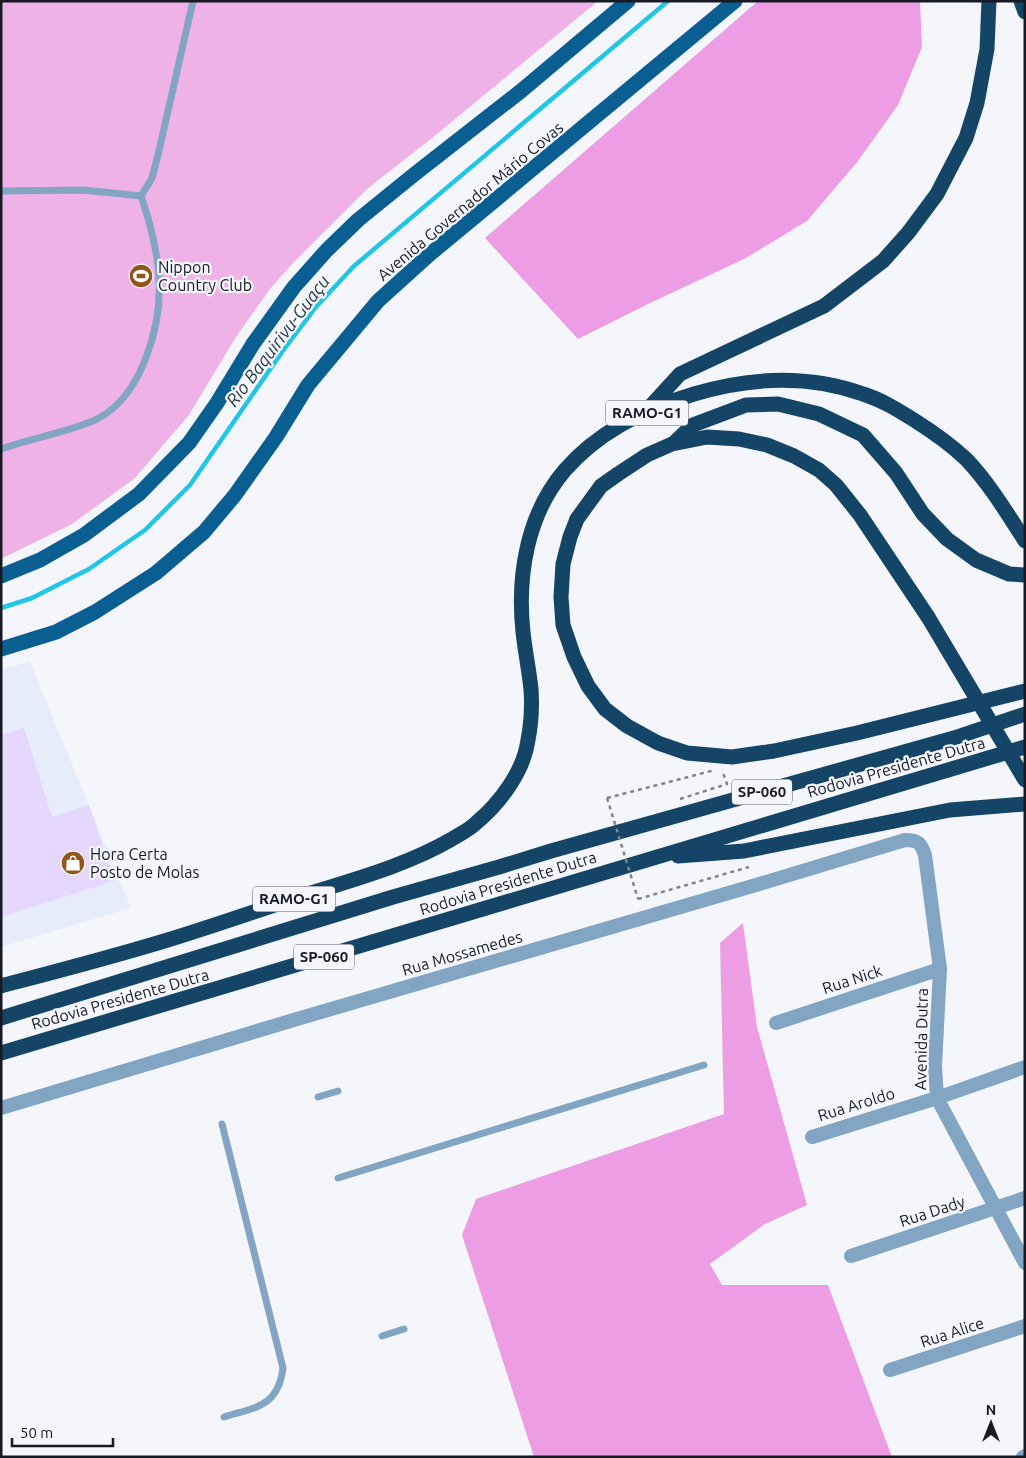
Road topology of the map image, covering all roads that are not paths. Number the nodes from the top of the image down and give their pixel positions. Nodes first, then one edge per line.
1 (194, 1) edge
2 (628, 1) edge
3 (735, 1) edge
4 (989, 1) edge
5 (1021, 1) edge
6 (1025, 12) edge
7 (1, 191) edge
8 (141, 196) junction
9 (643, 414) junction
10 (672, 444) junction
11 (1, 449) edge
12 (1025, 541) edge
13 (1025, 575) edge
14 (1, 576) edge
15 (1, 649) edge
16 (1025, 691) edge
17 (1025, 714) edge
18 (1025, 747) edge
19 (1025, 780) edge
20 (1025, 804) edge
21 (924, 855) joint
22 (646, 859) junction
23 (940, 970) junction
24 (1, 986) edge
25 (1, 1018) edge
26 (776, 1023) dead end
27 (1, 1053) edge
28 (704, 1065) dead end
29 (1025, 1067) edge
30 (338, 1091) dead end
31 (318, 1097) dead end
32 (937, 1098) junction
33 (1, 1108) edge
34 (222, 1124) dead end
35 (812, 1137) dead end
36 (338, 1178) dead end
37 (1025, 1198) edge
38 (995, 1208) junction
39 (851, 1256) dead end
40 (1025, 1263) edge
41 (1025, 1326) edge
42 (404, 1329) dead end
43 (382, 1336) dead end
44 (890, 1370) dead end
45 (224, 1417) dead end

1 - 8 lane
2 - 14 main road
3 - 15 main road, Avenida Governador Mário Covas
4 - 9 highway
5 - 6 highway
7 - 8 lane
8 - 11 lane
9 - 12 highway, RAMO-G1
9 - 24 highway, RAMO-G1
10 - 13 highway
10 - 16 highway
10 - 19 highway, bridge
17 - 25 highway, Rodovia Presidente Dutra / SP-060
18 - 22 highway, Rodovia Presidente Dutra / SP-060
20 - 22 highway
21 - 23 street, Avenida Dutra
21 - 33 street, Rua Mossamedes
22 - 27 highway, Rodovia Presidente Dutra / SP-060
23 - 26 street, Rua Nick
23 - 32 street, Avenida Dutra
28 - 36 lane
29 - 32 street, Rua Aroldo
30 - 31 lane
32 - 35 street, Rua Aroldo
32 - 38 street, Avenida Dutra
34 - 45 lane
37 - 38 street, Rua Dady
38 - 39 street, Rua Dady
38 - 40 street, Avenida Dutra
41 - 44 street, Rua Alice
42 - 43 lane

